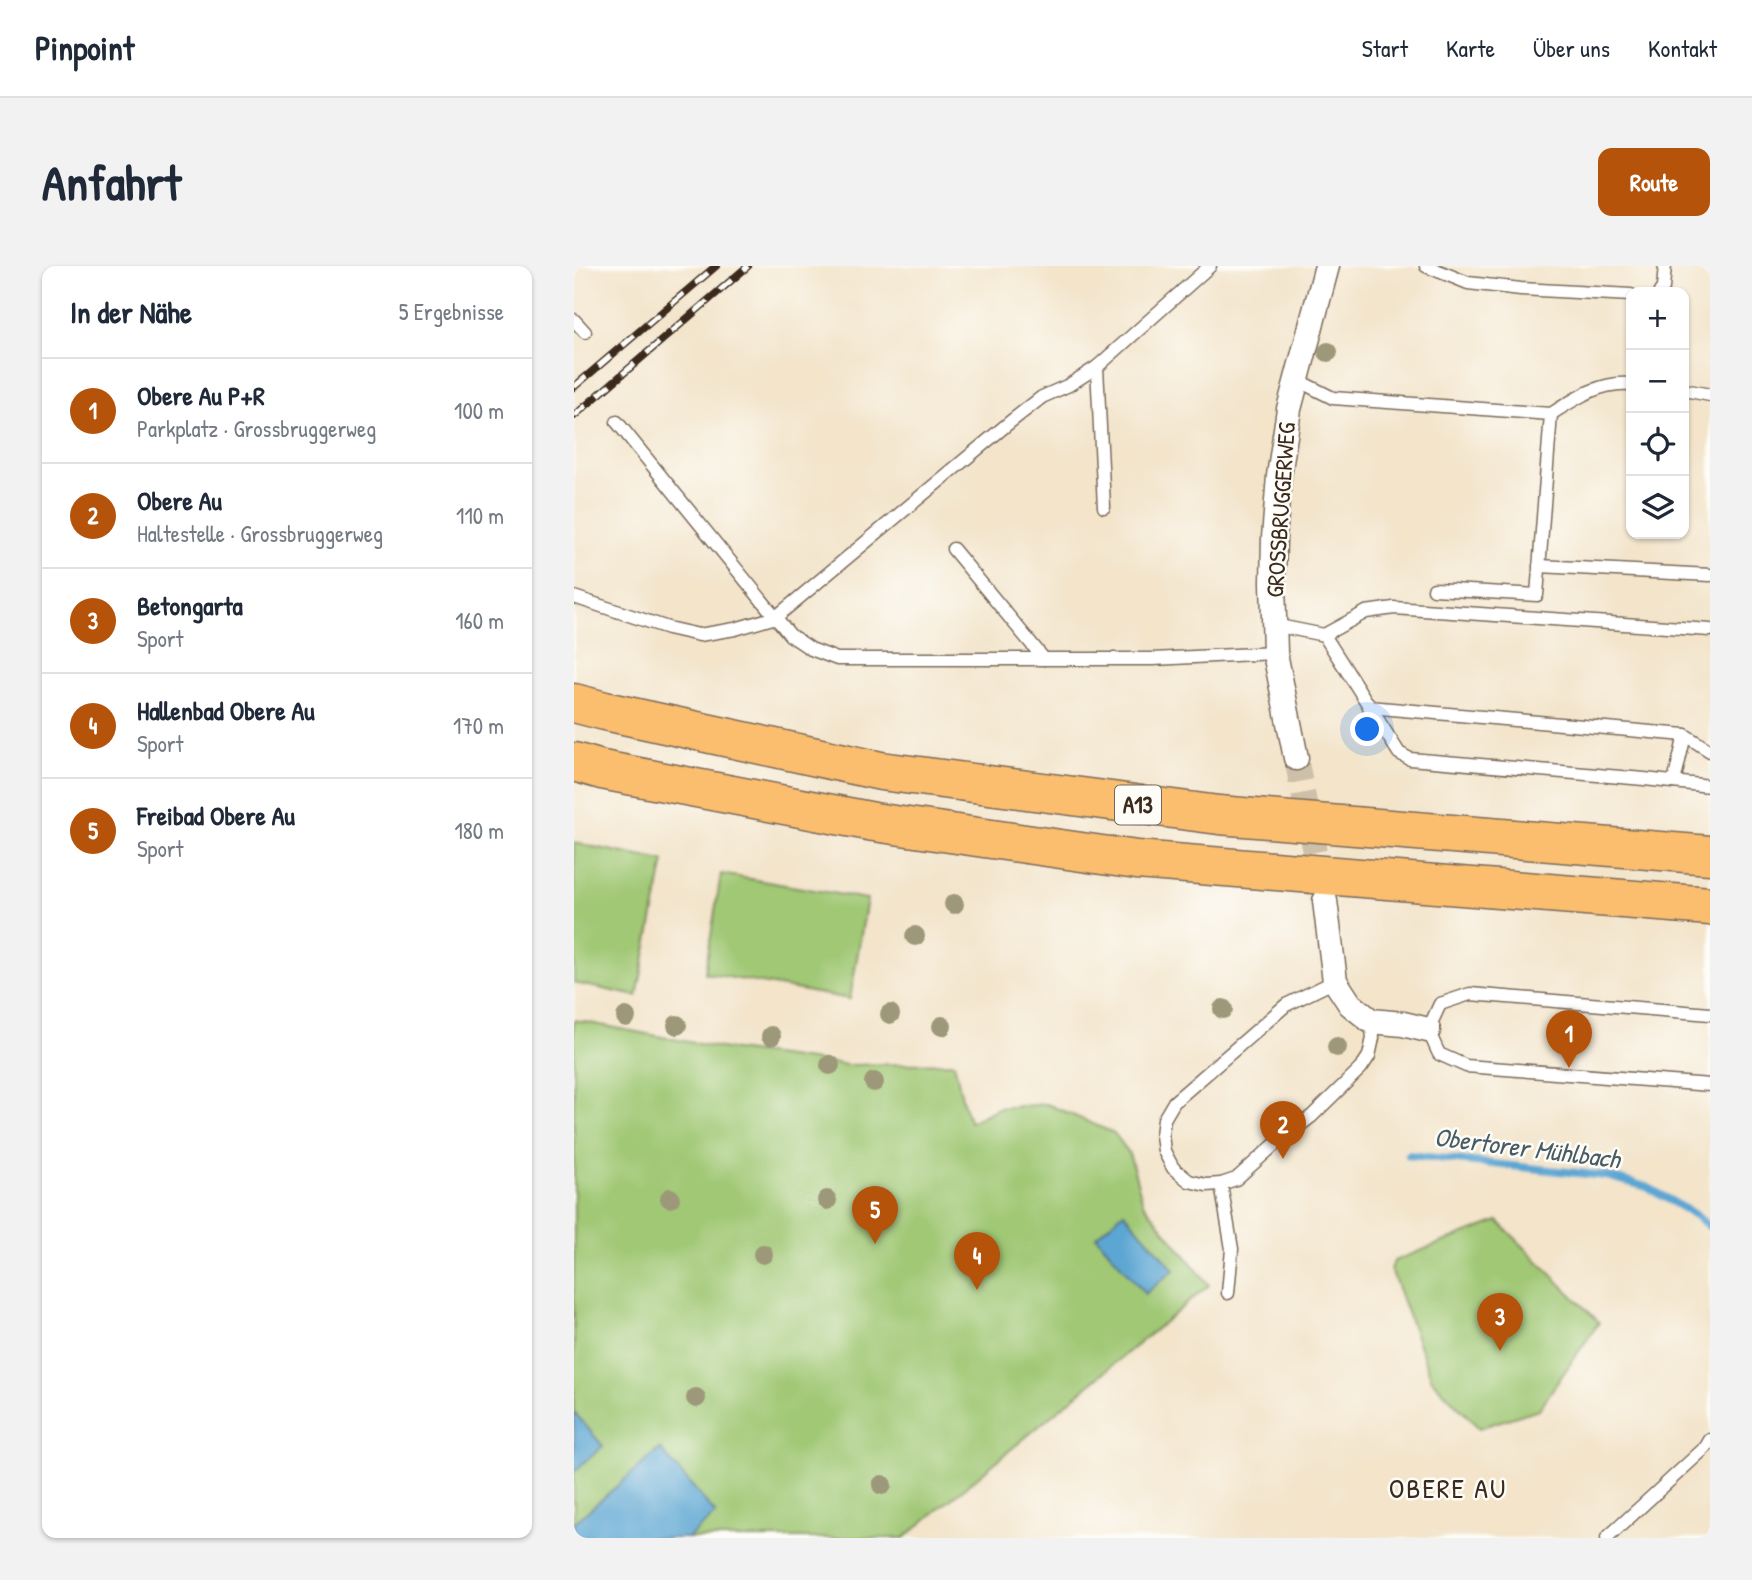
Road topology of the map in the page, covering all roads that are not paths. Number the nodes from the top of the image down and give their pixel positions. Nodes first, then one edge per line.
1 (1210, 266) edge
2 (1327, 266) edge
3 (1426, 266) edge
4 (1665, 266) edge
5 (1663, 287) edge
6 (1626, 295) edge
7 (574, 320) edge
8 (585, 332) dead end
9 (1097, 367) junction
10 (1297, 380) junction
11 (1626, 384) edge
12 (1689, 391) edge
13 (1710, 395) edge
14 (1552, 414) junction
15 (617, 422) dead end
16 (1104, 507) dead end
17 (953, 549) dead end
18 (1539, 566) junction
19 (1710, 575) edge
20 (1434, 589) dead end
21 (574, 597) edge
22 (776, 617) junction
23 (1274, 625) junction
24 (1710, 630) edge
25 (1324, 635) junction
26 (1275, 653) junction
27 (1044, 659) junction
28 (574, 703) edge
29 (1369, 706) junction
30 (1685, 735) junction
31 (1710, 751) edge
32 (1296, 758) tunnel mouth
33 (574, 762) edge
34 (1674, 782) junction
35 (1710, 786) edge
36 (1710, 855) edge
37 (1325, 901) tunnel mouth
38 (1710, 905) edge
39 (1335, 981) junction
40 (1710, 1013) edge
41 (1371, 1021) junction
42 (1427, 1030) junction
43 (1710, 1085) edge
44 (1221, 1184) junction
45 (1228, 1293) dead end
46 (1710, 1440) edge
47 (1607, 1538) edge

1 - 9 lane
2 - 10 street, GROSSBRUGGERWEG
3 - 6 lane
4 - 5 lane
7 - 8 lane
9 - 16 lane
9 - 22 lane
10 - 14 lane
10 - 23 street, GROSSBRUGGERWEG
11 - 14 lane
12 - 13 lane
14 - 18 lane
15 - 22 lane
17 - 27 lane
18 - 19 lane
18 - 20 lane
21 - 22 lane
22 - 27 lane
23 - 25 lane
23 - 26 street, GROSSBRUGGERWEG
24 - 25 lane
25 - 29 lane
26 - 27 lane
26 - 32 street, GROSSBRUGGERWEG
28 - 36 highway, A13
29 - 30 lane
29 - 34 lane
30 - 31 lane
30 - 34 lane
33 - 38 highway, A13
34 - 35 lane
37 - 39 street
39 - 41 street
39 - 44 lane
40 - 42 lane
41 - 42 street
41 - 44 lane
42 - 43 lane
44 - 45 lane
46 - 47 lane

